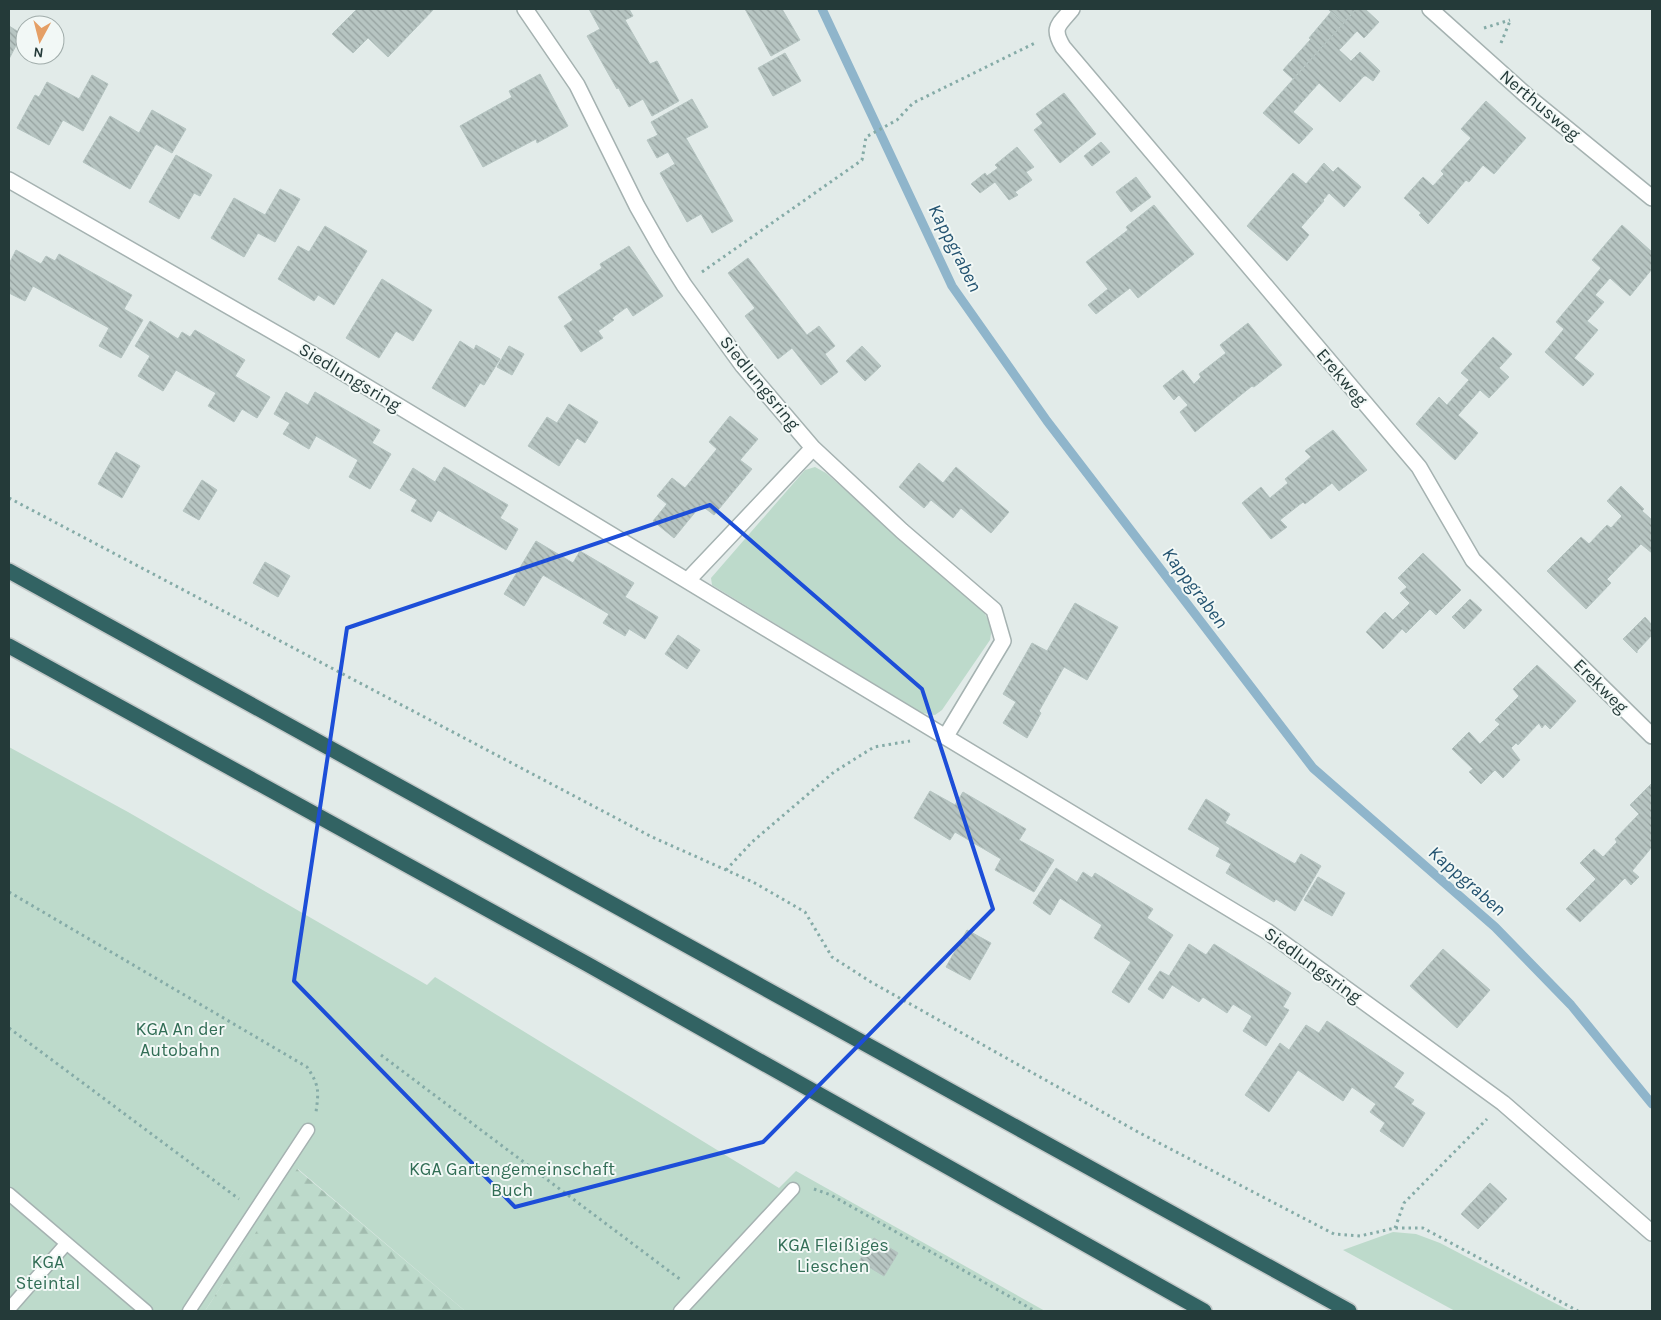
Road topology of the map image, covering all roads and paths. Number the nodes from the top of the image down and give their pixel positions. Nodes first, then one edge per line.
1 (525, 9) edge
2 (1072, 9) edge
3 (1430, 9) edge
4 (1057, 36) junction
5 (9, 180) edge
6 (1652, 198) edge
7 (684, 285) junction
8 (813, 448) junction
9 (9, 498) edge
10 (9, 571) edge
11 (688, 580) junction
12 (9, 646) edge
13 (946, 736) junction
14 (1652, 736) edge
15 (726, 870) junction
16 (9, 892) edge
17 (9, 1028) edge
18 (381, 1055) dead end
19 (1503, 1103) junction
20 (308, 1130) joint
21 (793, 1189) joint
22 (9, 1194) edge
23 (255, 1212) junction
24 (1396, 1228) junction
25 (1652, 1233) edge
26 (66, 1244) junction
27 (686, 1285) dead end
28 (9, 1308) edge
29 (146, 1311) edge
30 (189, 1311) edge
31 (680, 1311) edge
32 (1035, 1311) edge
33 (1204, 1311) edge
34 (1349, 1311) edge
35 (1578, 1311) edge

1 - 7 street, Siedlungsring
2 - 4 street
3 - 6 street, Nerthusweg
4 - 7 path
4 - 14 street, Erekweg
5 - 11 street, Siedlungsring
7 - 8 street, Siedlungsring
8 - 11 street, Siedlungsring
8 - 13 street, Siedlungsring
9 - 15 path
10 - 34 highway
11 - 13 street, Siedlungsring
12 - 33 highway
13 - 15 path
13 - 19 street, Siedlungsring
15 - 24 path
16 - 20 path
17 - 23 path
18 - 27 path
19 - 24 path
19 - 25 street, Siedlungsring
20 - 23 lane
21 - 31 lane
21 - 32 path
22 - 26 lane
23 - 30 lane
24 - 35 path
26 - 28 lane
26 - 29 lane

